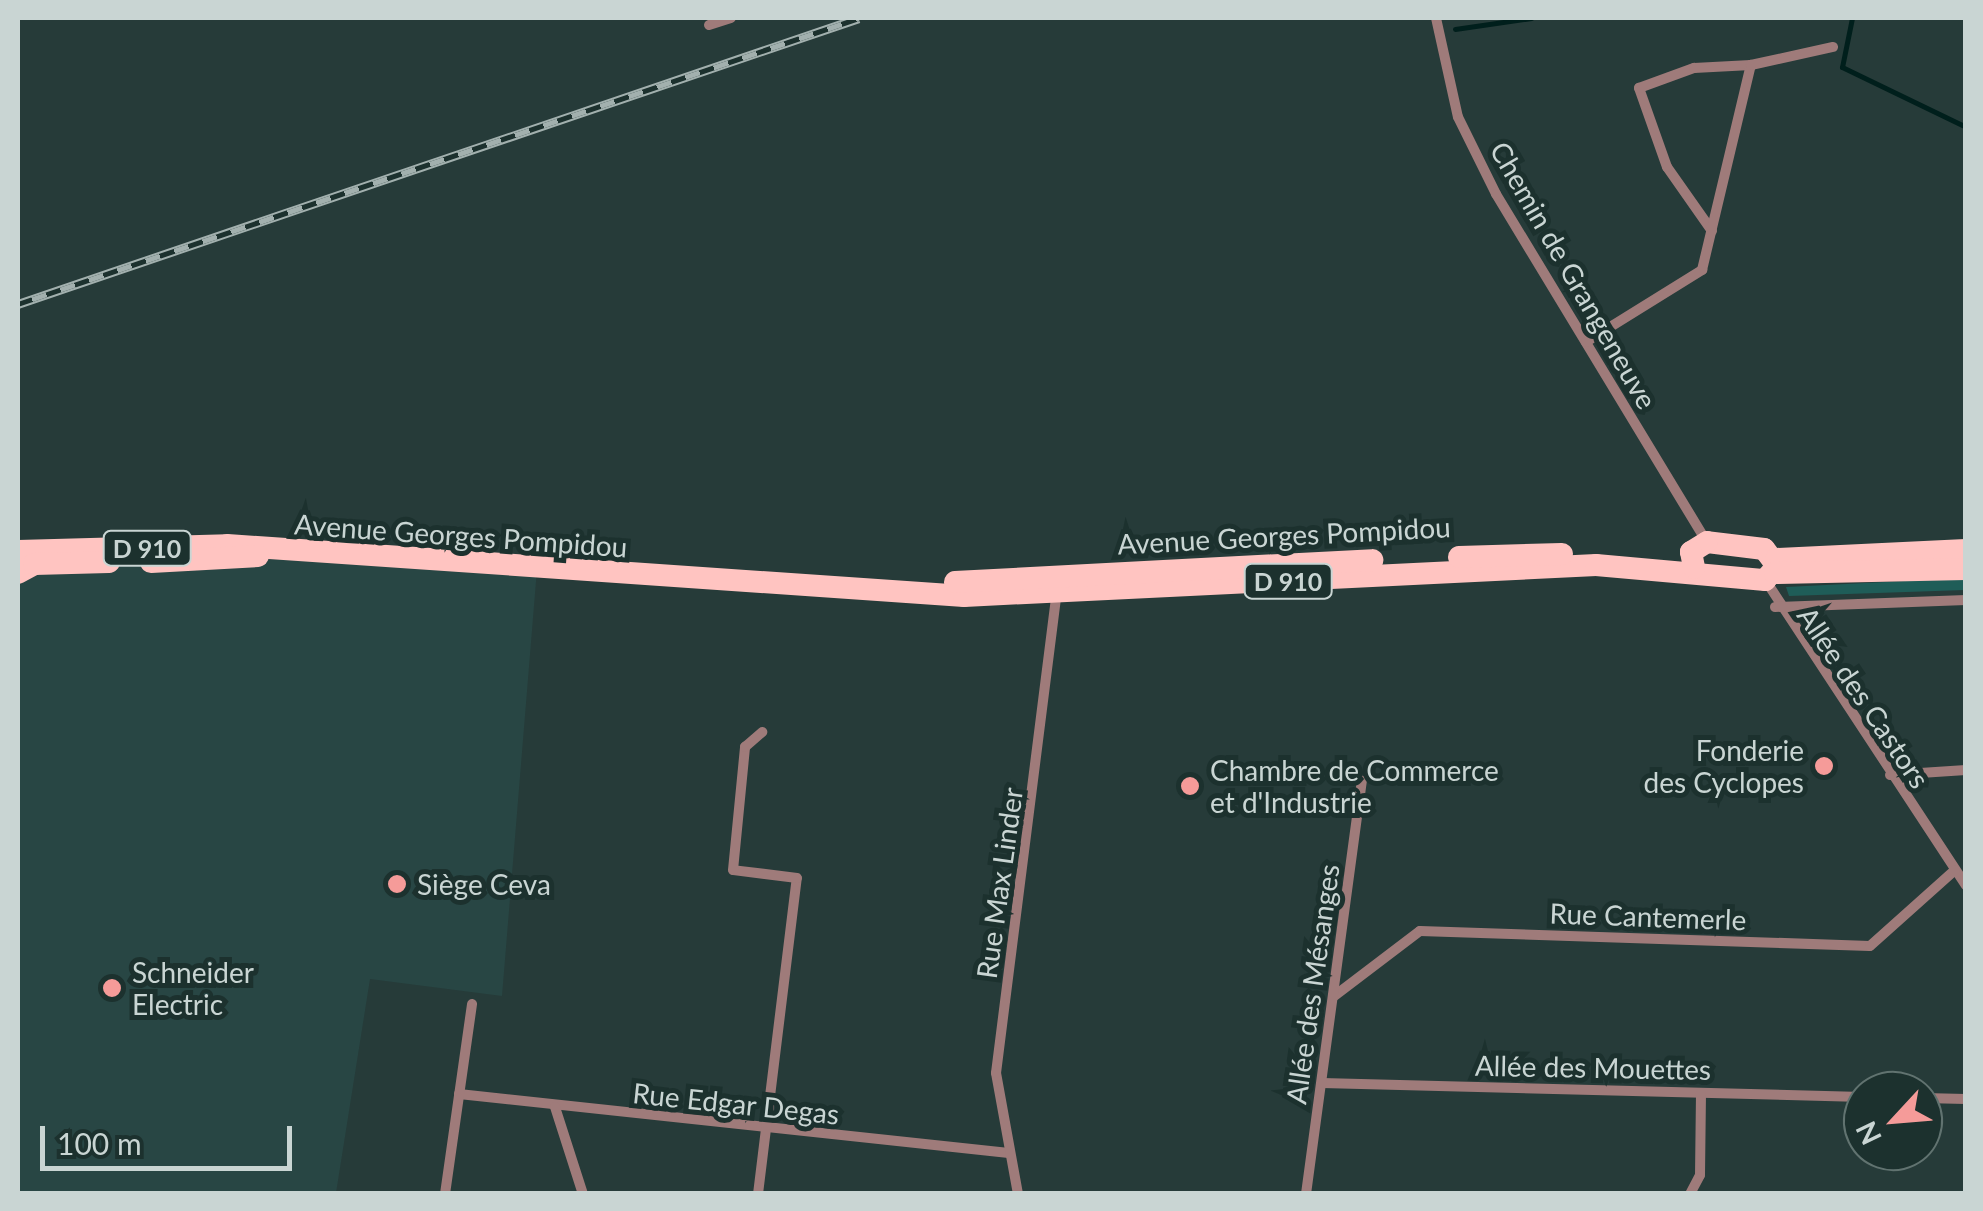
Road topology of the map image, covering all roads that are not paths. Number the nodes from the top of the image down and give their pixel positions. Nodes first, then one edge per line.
1 (731, 18) edge
2 (1436, 18) edge
3 (709, 25) dead end
4 (1832, 47) dead end
5 (1752, 65) junction
6 (1712, 232) junction
7 (1586, 342) junction
8 (18, 550) edge
9 (1966, 550) edge
10 (276, 554) junction
11 (1697, 554) junction
12 (1966, 569) edge
13 (1772, 570) junction
14 (18, 574) edge
15 (1058, 586) junction
16 (1966, 600) edge
17 (1775, 608) junction
18 (762, 732) dead end
19 (1966, 770) edge
20 (1890, 775) junction
21 (1362, 781) dead end
22 (1955, 870) junction
23 (1966, 885) edge
24 (1332, 997) junction
25 (472, 1004) dead end
26 (1322, 1083) junction
27 (1702, 1092) junction
28 (459, 1094) junction
29 (1843, 1096) edge
30 (555, 1106) junction
31 (771, 1130) junction
32 (1009, 1153) junction
33 (445, 1194) edge
34 (583, 1194) edge
35 (758, 1194) edge
36 (1018, 1194) edge
37 (1306, 1194) edge
38 (1690, 1194) edge

1 - 3 street
2 - 7 street, Chemin de Grangeneuve
4 - 5 street
5 - 6 street
5 - 6 street
6 - 7 street
7 - 11 street, Chemin de Grangeneuve
8 - 10 main road, Avenue Georges Pompidou / D 910
9 - 13 main road, Avenue Georges Pompidou
10 - 14 main road, Avenue Georges Pompidou / D 910
10 - 15 main road, Avenue Georges Pompidou / D 910
11 - 13 main road, Avenue Georges Pompidou
11 - 13 main road, Avenue Georges Pompidou
11 - 15 main road, Avenue Georges Pompidou / D 910
12 - 13 main road, Avenue Georges Pompidou
13 - 17 street, Allée des Castors
15 - 32 street, Rue Max Linder
16 - 17 street
17 - 20 street, Allée des Castors
18 - 31 street
19 - 20 street
20 - 22 street, Allée des Castors
21 - 24 street, Allée des Mésanges
22 - 23 street, Allée des Castors
22 - 24 street, Rue Cantemerle
24 - 26 street, Allée des Mésanges
25 - 28 street
26 - 27 street, Allée des Mouettes
26 - 37 street, Allée des Mésanges
27 - 29 street, Allée des Mouettes
27 - 38 street
28 - 30 street, Rue Edgar Degas
28 - 33 street
30 - 31 street, Rue Edgar Degas
30 - 34 street
31 - 32 street, Rue Edgar Degas
31 - 35 street
32 - 36 street, Rue Max Linder

